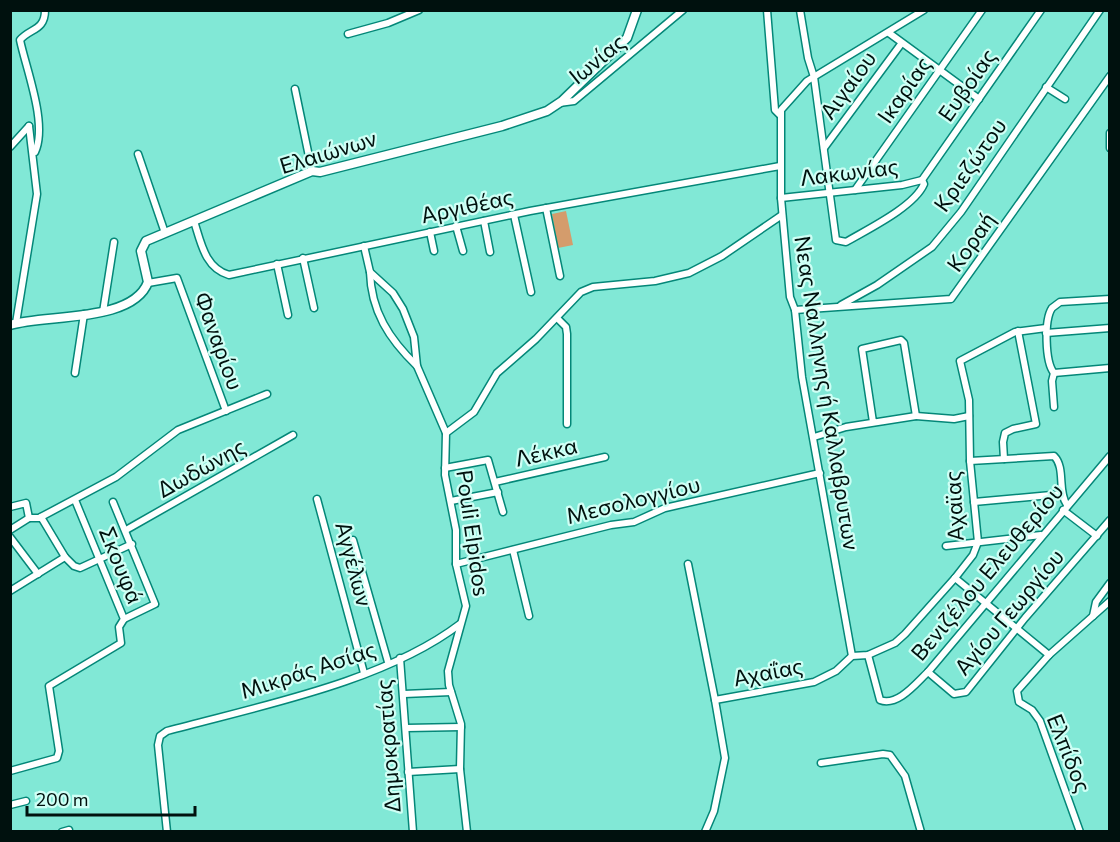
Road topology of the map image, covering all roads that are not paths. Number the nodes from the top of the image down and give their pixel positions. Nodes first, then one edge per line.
1 (45, 10) edge
2 (419, 10) edge
3 (637, 10) edge
4 (683, 10) edge
5 (767, 10) edge
6 (800, 10) edge
7 (924, 10) edge
8 (982, 10) edge
9 (1041, 10) edge
10 (1100, 10) edge
11 (889, 33) junction
12 (348, 34) dead end
13 (901, 44) junction
14 (940, 70) junction
15 (1110, 76) edge
16 (814, 77) junction
17 (1046, 87) junction
18 (295, 89) dead end
19 (979, 99) junction
20 (1065, 99) dead end
21 (559, 103) junction
22 (780, 115) junction
23 (1110, 133) edge
24 (10, 147) edge
25 (825, 148) junction
26 (1110, 148) edge
27 (34, 154) junction
28 (138, 154) dead end
29 (780, 166) junction
30 (312, 171) junction
31 (922, 180) junction
32 (855, 190) junction
33 (830, 193) junction
34 (781, 198) junction
35 (546, 208) junction
36 (514, 215) junction
37 (782, 215) junction
38 (194, 221) junction
39 (484, 221) junction
40 (456, 226) junction
41 (430, 232) junction
42 (165, 233) junction
43 (114, 242) dead end
44 (364, 246) junction
45 (434, 251) dead end
46 (463, 251) dead end
47 (490, 252) dead end
48 (303, 258) junction
49 (278, 264) junction
50 (370, 272) junction
51 (560, 276) dead end
52 (147, 283) junction
53 (531, 292) dead end
54 (1110, 299) edge
55 (837, 306) junction
56 (314, 308) dead end
57 (795, 310) junction
58 (103, 312) junction
59 (84, 314) junction
60 (288, 315) dead end
61 (557, 318) junction
62 (13, 324) edge
63 (1110, 328) edge
64 (1018, 331) junction
65 (1046, 331) junction
66 (417, 366) junction
67 (1110, 368) edge
68 (75, 373) dead end
69 (1054, 373) junction
70 (267, 394) dead end
71 (1054, 407) dead end
72 (226, 411) junction
73 (916, 416) junction
74 (969, 416) junction
75 (873, 422) junction
76 (567, 424) dead end
77 (446, 433) junction
78 (293, 435) dead end
79 (814, 437) junction
80 (1110, 456) edge
81 (604, 457) dead end
82 (1004, 459) junction
83 (970, 461) junction
84 (445, 468) junction
85 (820, 473) junction
86 (495, 482) junction
87 (498, 492) junction
88 (1062, 494) junction
89 (317, 499) dead end
90 (75, 500) junction
91 (451, 501) junction
92 (113, 502) dead end
93 (974, 502) junction
94 (10, 507) edge
95 (1065, 508) junction
96 (503, 512) dead end
97 (41, 517) junction
98 (29, 518) junction
99 (1110, 520) edge
100 (10, 530) edge
101 (126, 530) junction
102 (1041, 536) junction
103 (1097, 536) junction
104 (10, 537) edge
105 (353, 540) dead end
106 (978, 542) junction
107 (132, 544) junction
108 (946, 546) dead end
109 (513, 550) junction
110 (65, 557) junction
111 (100, 558) junction
112 (456, 564) junction
113 (688, 564) dead end
114 (38, 574) junction
115 (954, 578) junction
116 (1110, 583) edge
117 (10, 591) edge
118 (1110, 601) edge
119 (985, 604) junction
120 (529, 616) dead end
121 (1093, 616) junction
122 (124, 619) junction
123 (461, 624) junction
124 (1017, 629) junction
125 (868, 655) junction
126 (1049, 655) junction
127 (400, 658) junction
128 (850, 658) junction
129 (388, 662) junction
130 (928, 672) junction
131 (364, 673) junction
132 (451, 692) junction
133 (404, 694) junction
134 (715, 700) junction
135 (461, 727) junction
136 (406, 728) junction
137 (821, 763) dead end
138 (460, 769) junction
139 (10, 771) edge
140 (408, 772) junction
141 (26, 801) dead end
142 (10, 805) edge
143 (167, 831) edge
144 (413, 831) edge
145 (467, 831) edge
146 (705, 831) edge
147 (921, 831) edge
148 (1080, 831) edge

1 - 27 street
2 - 12 street
3 - 21 main road, Ελαιώνων
4 - 21 street, Ιωνίας
5 - 22 street, Νεας Nαλληνης ή Καλλαβρυτων
6 - 16 street
7 - 11 street
8 - 14 street, Ικαρίας
9 - 19 street, Ευβοίας
10 - 17 street, Κριεζώτου
11 - 13 street
11 - 16 street
13 - 14 street
13 - 25 street, Αιγαίου
14 - 19 street
14 - 32 street, Ικαρίας
15 - 55 street, Κοραή
16 - 22 street
16 - 25 street
17 - 20 street
17 - 55 street, Κριεζώτου
18 - 30 street
19 - 31 street, Ευβοίας
21 - 30 main road, Ελαιώνων
22 - 29 street, Νεας Nαλληνης ή Καλλαβρυτων
23 - 26 street
24 - 27 street
25 - 33 street
27 - 62 street
28 - 42 street
29 - 34 street, Νεας Nαλληνης ή Καλλαβρυτων
29 - 35 street, Αργιθέας
30 - 38 main road, Ελαιώνων
31 - 32 street, Λακωνίας
31 - 33 street, Ευβοίας
32 - 33 street, Λακωνίας
33 - 34 street, Λακωνίας
34 - 37 street, Νεας Nαλληνης ή Καλλαβρυτων
35 - 36 street, Αργιθέας
35 - 51 street
36 - 39 street, Αργιθέας
36 - 53 street
37 - 57 street, Νεας Nαλληνης ή Καλλαβρυτων
37 - 61 street
38 - 42 main road, Ελαιώνων
38 - 49 street, Αργιθέας
39 - 40 street, Αργιθέας
39 - 47 street
40 - 41 street, Αργιθέας
40 - 46 street
41 - 44 street, Αργιθέας
41 - 45 street
42 - 52 main road, Ελαιώνων
43 - 58 street
44 - 48 street, Αργιθέας
44 - 50 street
48 - 49 street, Αργιθέας
48 - 56 street
49 - 60 street
50 - 66 street
50 - 66 street
52 - 58 main road
52 - 72 street, Φαναρίου
54 - 65 street
55 - 57 street, Κοραή
57 - 79 street, Νεας Nαλληνης ή Καλλαβρυτων
58 - 59 main road
59 - 62 main road
59 - 68 street
61 - 76 street
61 - 77 street
63 - 65 street
64 - 65 street
64 - 74 street, Αχαϊας
64 - 82 street
65 - 69 street
66 - 77 street
67 - 69 street
69 - 71 street
70 - 72 street
72 - 90 street
73 - 74 street
73 - 75 street
73 - 75 street
74 - 83 street, Αχαϊας
75 - 79 street
77 - 84 street, Pouli Elpidos
78 - 101 street, Δωδώνης
79 - 85 street, Νεας Nαλληνης ή Καλλαβρυτων
80 - 95 street, Βενιζέλου Ελευθερίου
81 - 86 street, Λέκκα
82 - 83 street
82 - 88 street
83 - 93 street, Αχαϊας
84 - 86 street
84 - 91 street, Pouli Elpidos
85 - 109 street, Μεσολογγίου
85 - 128 street, Νεας Nαλληνης ή Καλλαβρυτων
86 - 87 street
87 - 91 street
87 - 96 street
88 - 93 street
88 - 95 street
89 - 131 street, Αγγέλων
90 - 97 street
90 - 111 street, Σκουφά
91 - 112 street, Pouli Elpidos
92 - 101 street
93 - 106 street, Αχαϊας
94 - 98 street
95 - 102 street, Βενιζέλου Ελευθερίου
95 - 103 street
97 - 98 street
97 - 110 street
98 - 100 street
99 - 103 street, Αγίου Γεωργίου
101 - 107 street
102 - 106 street
102 - 119 street, Βενιζέλου Ελευθερίου
103 - 124 street, Αγίου Γεωργίου
104 - 114 street
105 - 129 street
106 - 108 street
106 - 115 street, Αχαϊας
107 - 111 street
107 - 122 street
109 - 112 street, Μεσολογγίου
109 - 120 street
110 - 111 street
110 - 114 street
111 - 122 street, Σκουφά
112 - 123 street, Pouli Elpidos
113 - 134 street
114 - 117 street
115 - 119 street
115 - 125 street, Αχαϊας
116 - 121 street
118 - 121 street
119 - 124 street
119 - 130 street, Βενιζέλου Ελευθερίου
121 - 126 street
122 - 139 street, Σκουφά
123 - 127 street, Μικράς Ασίας
123 - 132 street, Pouli Elpidos
124 - 126 street
124 - 130 street, Αγίου Γεωργίου
125 - 128 street, Αχαϊας
125 - 130 street, Βενιζέλου Ελευθερίου
126 - 148 street, Ελπίδος
127 - 129 street, Μικράς Ασίας
127 - 133 street, Δημοκρατίας
128 - 134 street, Αχαΐας
129 - 131 street, Μικράς Ασίας
131 - 143 street, Μικράς Ασίας
132 - 133 street
132 - 135 street, Pouli Elpidos
133 - 136 street, Δημοκρατίας
134 - 146 street, Αχαΐας
135 - 136 street
135 - 138 street, Pouli Elpidos
136 - 140 street, Δημοκρατίας
137 - 147 street
138 - 140 street
138 - 145 street, Pouli Elpidos
140 - 144 street, Δημοκρατίας
141 - 142 street

